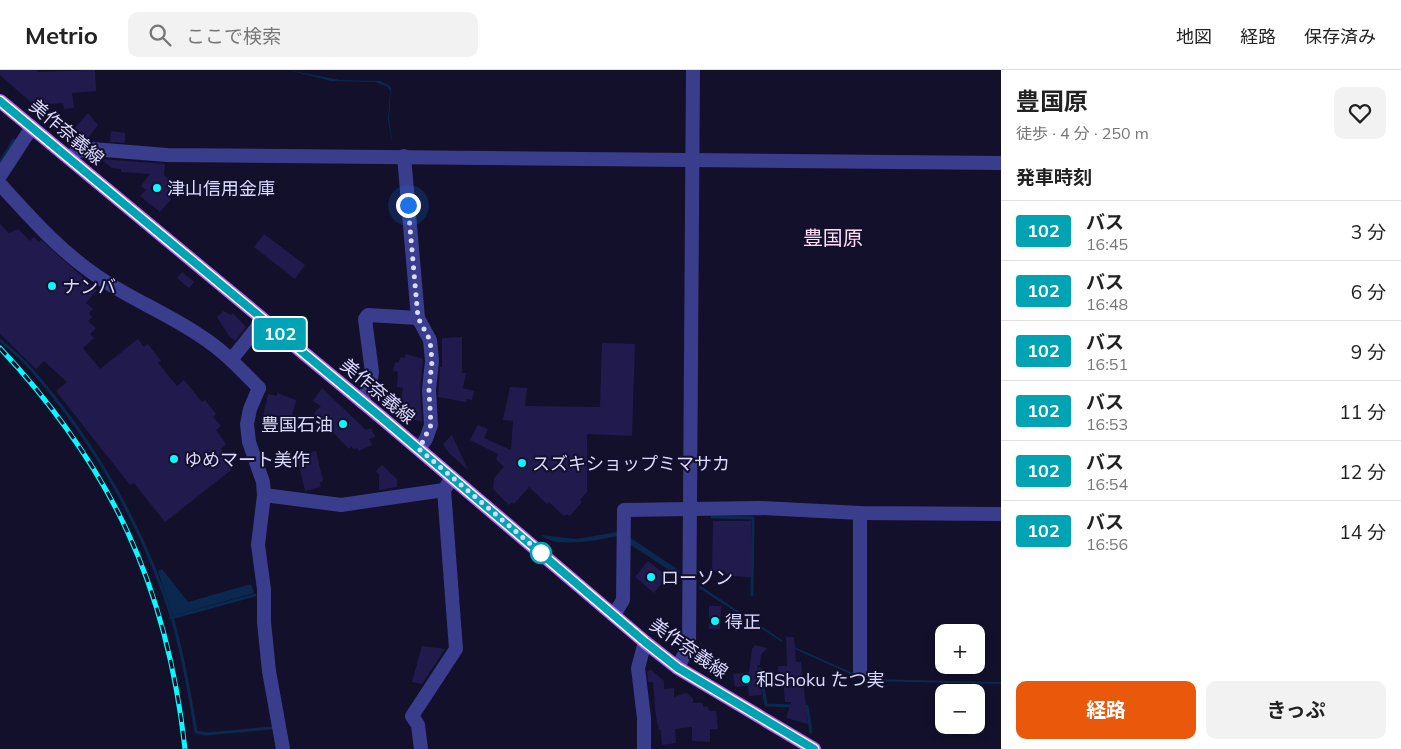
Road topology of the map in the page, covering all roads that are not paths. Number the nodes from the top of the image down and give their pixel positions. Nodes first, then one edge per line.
1 (693, 70) edge
2 (0, 101) edge
3 (32, 126) junction
4 (404, 156) junction
5 (69, 158) junction
6 (692, 160) junction
7 (1001, 163) edge
8 (0, 176) edge
9 (0, 184) edge
10 (418, 318) junction
11 (263, 320) junction
12 (231, 360) junction
13 (361, 401) junction
14 (419, 449) junction
15 (452, 478) junction
16 (444, 490) junction
17 (264, 495) junction
18 (690, 509) junction
19 (860, 513) junction
20 (1001, 514) edge
21 (614, 616) junction
22 (645, 642) junction
23 (678, 668) junction
24 (860, 672) dead end
25 (283, 749) edge
26 (421, 749) edge
27 (644, 749) edge
28 (814, 749) edge

1 - 6 street
2 - 3 main road, 美作奈義線
3 - 5 main road, 美作奈義線
3 - 8 street
4 - 5 street
4 - 6 street
4 - 10 street
5 - 11 main road, 美作奈義線
6 - 7 street
6 - 18 street
9 - 12 street
10 - 13 street
10 - 14 street
11 - 12 street
11 - 13 main road, 美作奈義線
12 - 17 street
13 - 14 main road, 美作奈義線
14 - 15 main road, 美作奈義線
15 - 16 street
15 - 21 main road, 美作奈義線
16 - 17 street
16 - 26 street
17 - 25 street
18 - 19 street
18 - 21 street
18 - 23 street
19 - 20 street
19 - 24 street
21 - 22 main road, 美作奈義線
22 - 23 main road, 美作奈義線
22 - 27 street
23 - 28 main road, 美作奈義線

